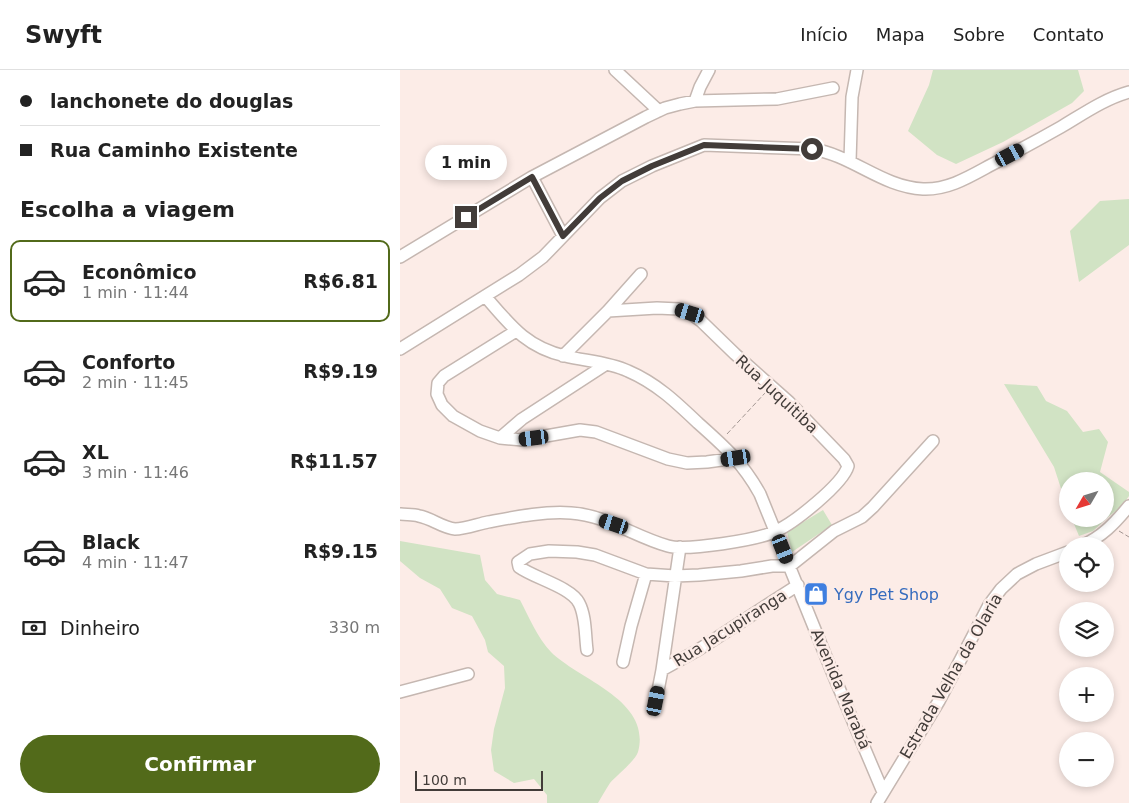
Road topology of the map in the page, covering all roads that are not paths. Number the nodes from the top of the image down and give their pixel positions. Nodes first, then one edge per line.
1 (615, 70) edge
2 (709, 70) edge
3 (857, 70) edge
4 (833, 88) dead end
5 (1129, 92) edge
6 (695, 101) junction
7 (659, 111) junction
8 (850, 161) junction
9 (532, 177) junction
10 (563, 236) junction
11 (400, 257) edge
12 (641, 274) dead end
13 (485, 296) junction
14 (608, 311) junction
15 (516, 332) junction
16 (400, 349) edge
17 (563, 356) junction
18 (606, 364) junction
19 (500, 438) junction
20 (933, 441) dead end
21 (736, 458) junction
22 (1129, 506) edge
23 (400, 514) edge
24 (776, 532) junction
25 (1100, 537) edge
26 (680, 547) junction
27 (1059, 555) edge
28 (790, 566) junction
29 (646, 574) junction
30 (675, 576) junction
31 (798, 585) junction
32 (587, 650) dead end
33 (623, 662) dead end
34 (662, 670) junction
35 (468, 674) dead end
36 (400, 692) edge
37 (656, 701) dead end
38 (884, 792) junction
39 (877, 803) edge

1 - 7 street
2 - 6 street
3 - 8 street
4 - 6 street
5 - 8 street
6 - 7 street
7 - 9 street
8 - 10 street
9 - 10 street
9 - 11 street
10 - 13 street
12 - 14 street
13 - 15 street, Avenida Marabá
13 - 16 street
14 - 17 street
14 - 24 street, Rua Juquitiba
15 - 17 street, Avenida Marabá
15 - 19 street
17 - 18 street, Avenida Marabá
18 - 19 street
18 - 21 street, Avenida Marabá
19 - 21 street
20 - 28 street
21 - 24 street, Avenida Marabá
22 - 25 street
23 - 26 street
24 - 26 street
24 - 28 street, Avenida Marabá
26 - 30 street
27 - 38 street, Estrada Velha da Olaria
28 - 30 street
28 - 31 street, Avenida Marabá
29 - 30 street
29 - 32 street
29 - 33 street
30 - 34 street
31 - 34 street, Rua Jacupiranga
31 - 38 street, Avenida Marabá
34 - 37 street
35 - 36 street
38 - 39 street, Estrada Velha da Olaria

